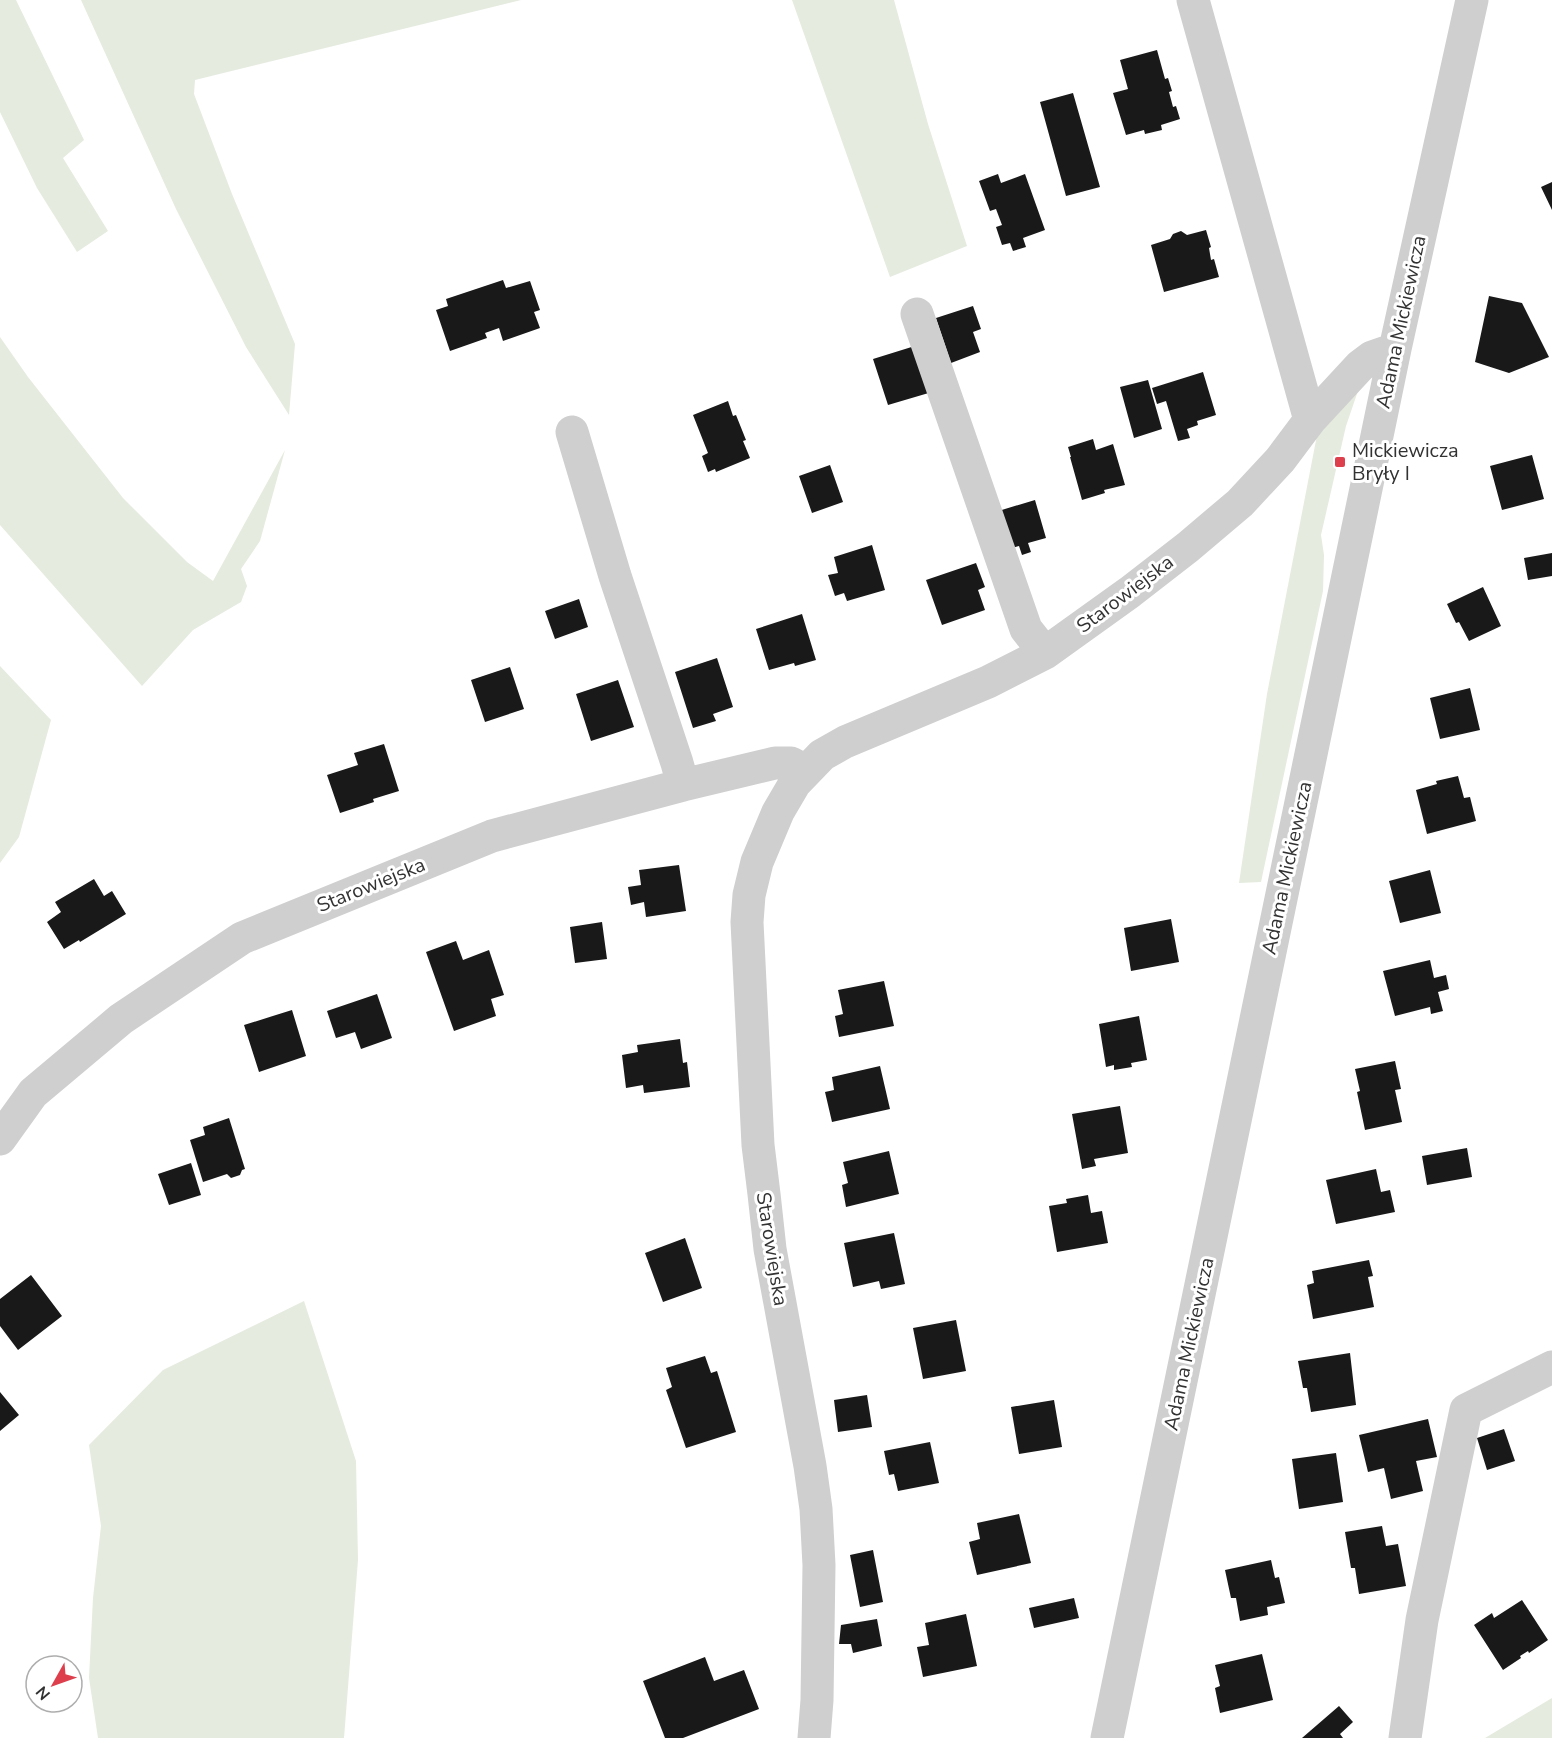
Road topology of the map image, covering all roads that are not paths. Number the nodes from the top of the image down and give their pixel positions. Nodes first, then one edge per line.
1 (1193, 0) edge
2 (1472, 0) edge
3 (917, 314) dead end
4 (1395, 349) junction
5 (1310, 420) junction
6 (572, 432) dead end
7 (1045, 653) junction
8 (806, 771) junction
9 (683, 785) junction
10 (0, 1138) edge
11 (1552, 1367) edge
12 (814, 1738) edge
13 (1107, 1738) edge
14 (1405, 1738) edge

1 - 5 street
2 - 4 street, Adama Mickiewicza
3 - 7 street
4 - 5 street, Starowiejska
4 - 13 street, Adama Mickiewicza
5 - 7 street, Starowiejska
6 - 9 street
7 - 8 street, Starowiejska
8 - 9 street, Starowiejska
8 - 12 street, Starowiejska
9 - 10 street, Starowiejska
11 - 14 street

